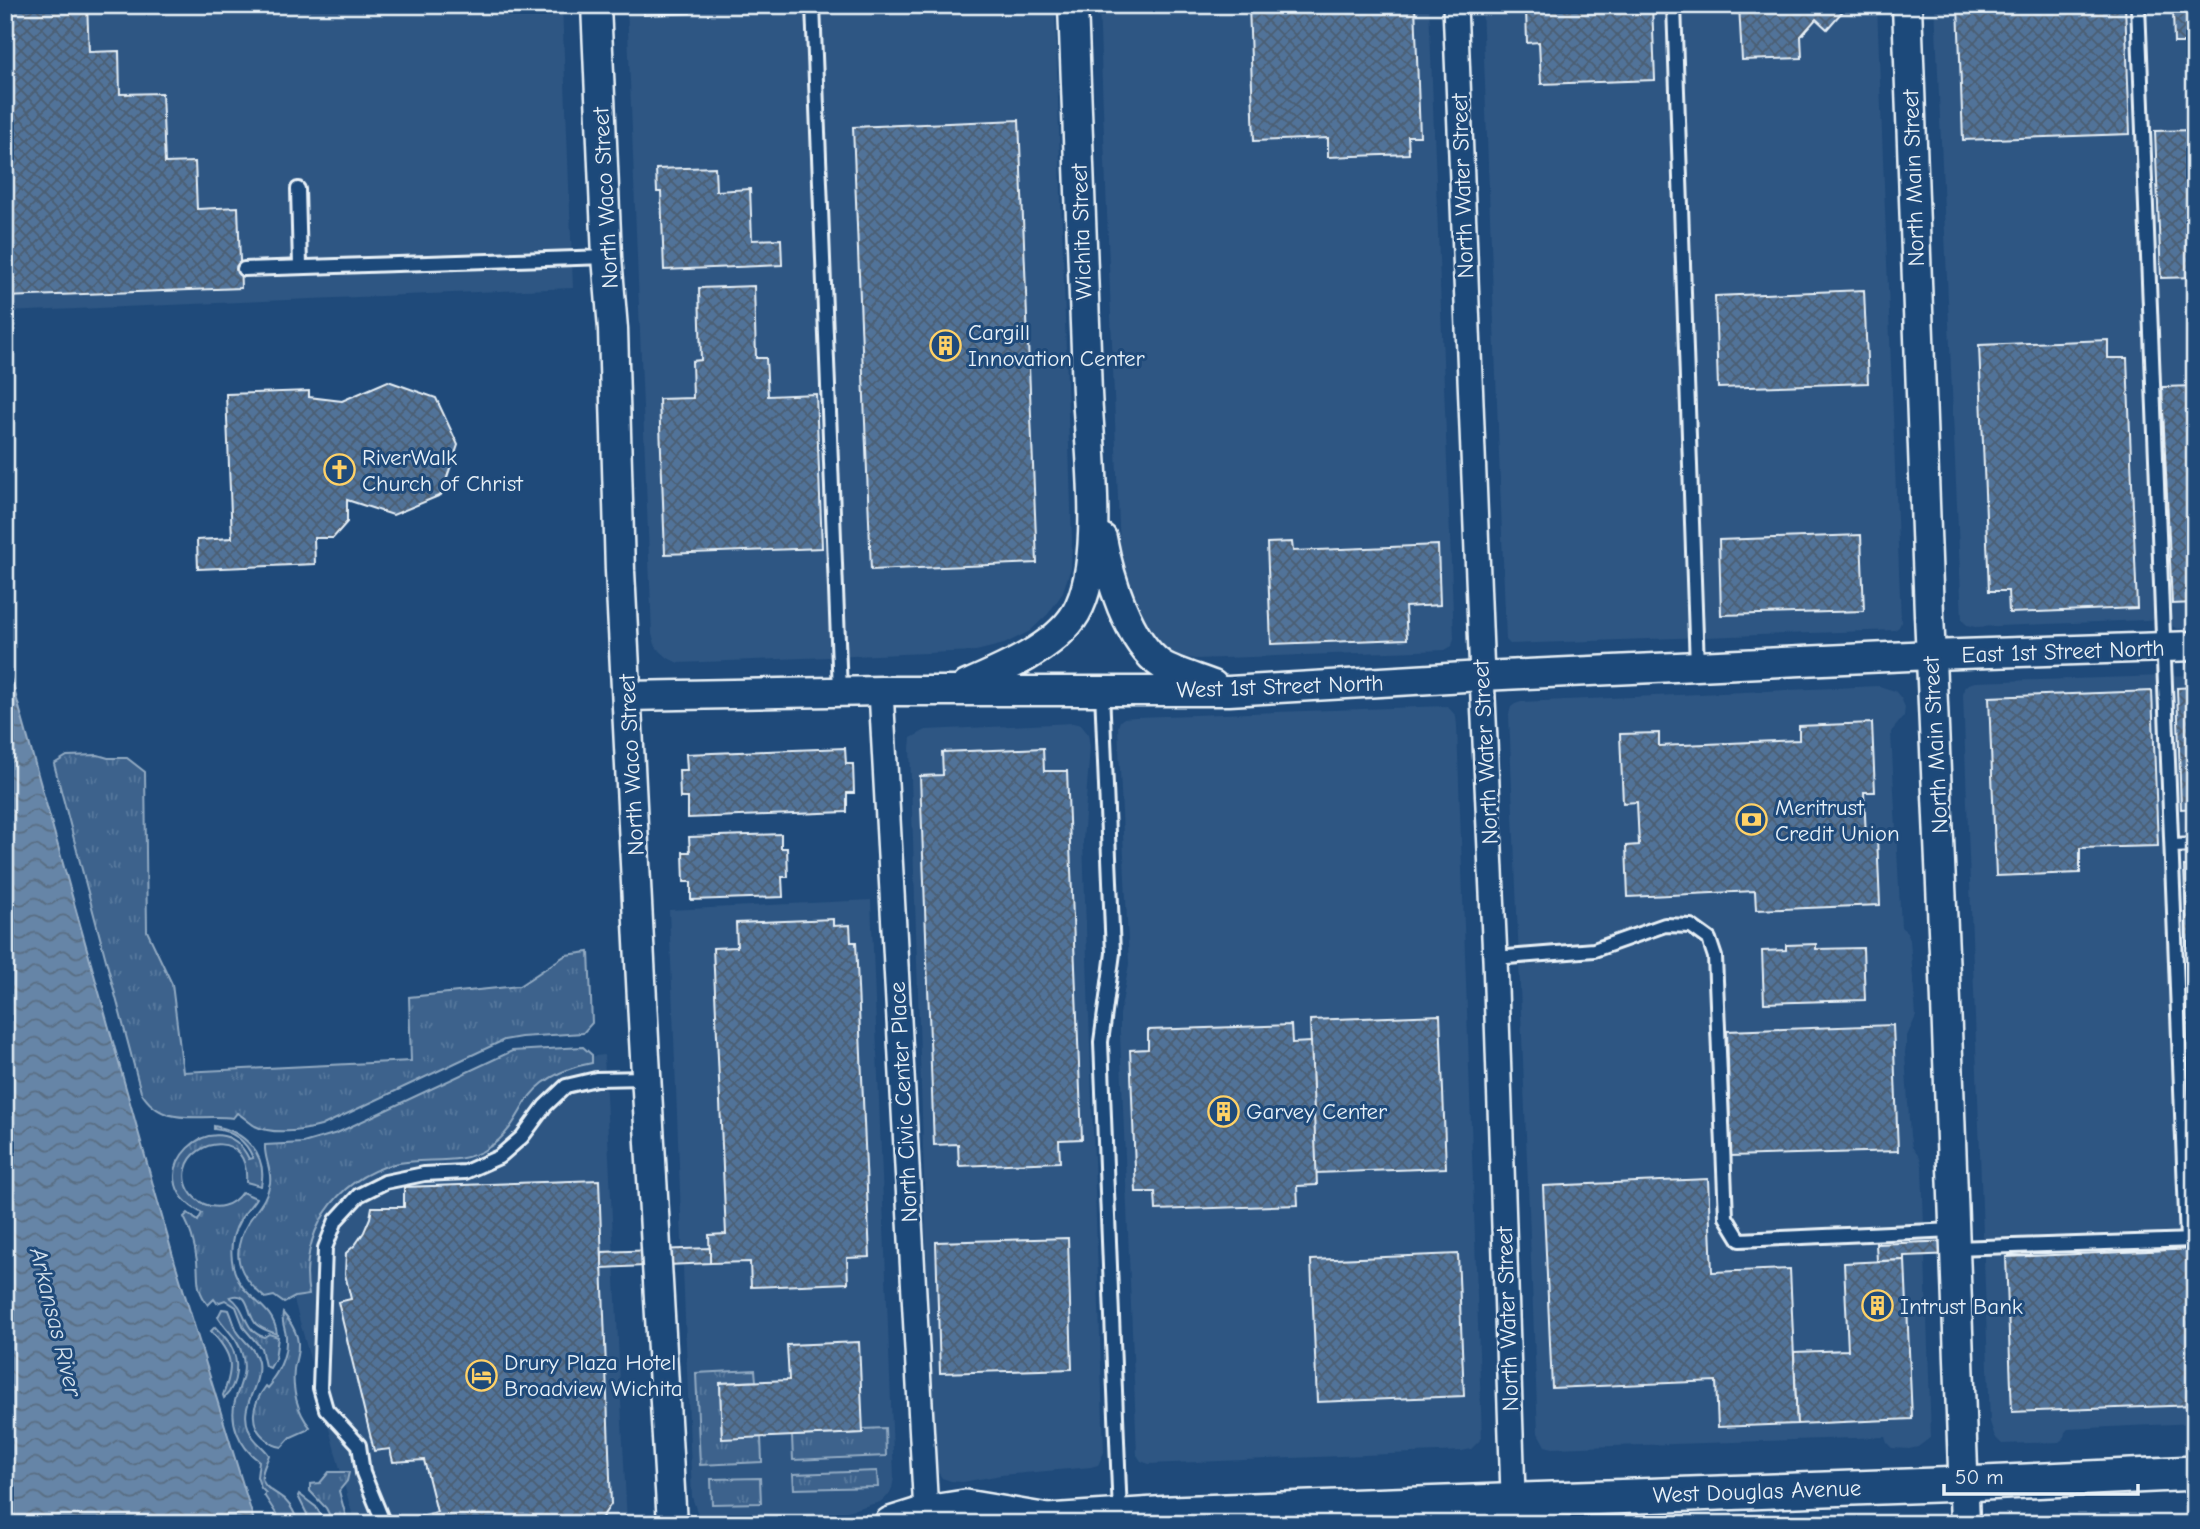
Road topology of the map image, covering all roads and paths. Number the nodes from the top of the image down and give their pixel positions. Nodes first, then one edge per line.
1 (596, 5) edge
2 (813, 5) edge
3 (1073, 5) edge
4 (1455, 5) edge
5 (1674, 5) edge
6 (1907, 5) edge
7 (2138, 5) edge
8 (298, 189) dead end
9 (607, 257) junction
10 (300, 266) junction
11 (244, 269) dead end
12 (1094, 500) junction
13 (2195, 646) edge
14 (2164, 647) junction
15 (1931, 655) junction
16 (1697, 667) junction
17 (1482, 676) junction
18 (955, 690) junction
19 (840, 691) junction
20 (881, 691) junction
21 (1102, 691) junction
22 (1229, 691) junction
23 (628, 696) junction
24 (2195, 845) edge
25 (2172, 846) junction
26 (1495, 958) junction
27 (646, 1078) junction
28 (1954, 1239) junction
29 (2191, 1240) edge
30 (2195, 1473) edge
31 (1963, 1484) junction
32 (1513, 1512) edge
33 (926, 1513) junction
34 (1120, 1515) junction
35 (1045, 1522) edge
36 (384, 1524) edge
37 (672, 1524) edge
38 (891, 1524) edge
39 (1965, 1524) edge

1 - 9 street, North Waco Street
2 - 19 lane
3 - 12 street, Wichita Street
4 - 17 street, North Water Street
5 - 16 lane
6 - 15 street, North Main Street
7 - 14 lane
8 - 10 lane
9 - 10 lane
9 - 23 street, North Waco Street
10 - 11 lane
12 - 18 street
12 - 22 street
13 - 14 street, East 1st Street North
14 - 15 street, East 1st Street North
14 - 25 lane
15 - 16 street, West 1st Street North
15 - 28 street, North Main Street
16 - 17 street, West 1st Street North
17 - 22 street, West 1st Street North
17 - 26 street, North Water Street
18 - 20 street, West 1st Street North
18 - 21 street, West 1st Street North
19 - 20 street, West 1st Street North
19 - 23 street, West 1st Street North
20 - 33 street, North Civic Center Place
21 - 22 street, West 1st Street North
21 - 34 lane
23 - 27 street, North Waco Street
24 - 25 lane
25 - 29 lane
26 - 28 lane
26 - 32 street, North Water Street
27 - 36 lane
27 - 37 street, North Waco Street
28 - 29 lane
28 - 31 street, North Main Street
30 - 31 main road, West Douglas Avenue
31 - 32 main road, West Douglas Avenue
31 - 39 street, North Main Street
32 - 34 main road, West Douglas Avenue
33 - 35 main road, West Douglas Avenue
33 - 38 main road, West Douglas Avenue
34 - 35 main road, West Douglas Avenue

